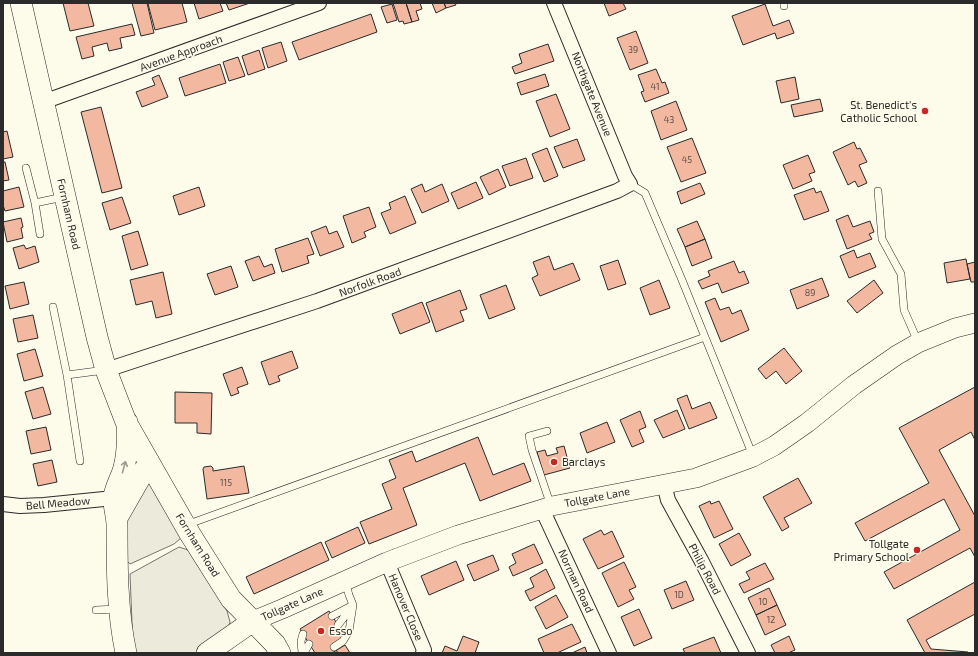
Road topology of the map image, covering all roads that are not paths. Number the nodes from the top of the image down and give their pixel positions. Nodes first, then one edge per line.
1 (21, 3) edge
2 (319, 3) edge
3 (554, 3) edge
4 (43, 102) junction
5 (26, 168) dead end
6 (630, 184) junction
7 (878, 191) dead end
8 (65, 197) junction
9 (34, 203) junction
10 (40, 234) dead end
11 (53, 306) dead end
12 (975, 323) edge
13 (705, 337) junction
14 (918, 343) junction
15 (106, 370) junction
16 (68, 375) junction
17 (126, 422) junction
18 (547, 431) dead end
19 (754, 457) junction
20 (80, 461) dead end
21 (150, 462) junction
22 (664, 484) junction
23 (114, 498) junction
24 (3, 504) edge
25 (547, 508) junction
26 (117, 518) junction
27 (185, 526) junction
28 (387, 562) junction
29 (344, 581) junction
30 (353, 605) junction
31 (120, 609) junction
32 (96, 610) dead end
33 (332, 616) dead end
34 (253, 621) junction
35 (338, 626) dead end
36 (303, 634) dead end
37 (309, 644) dead end
38 (334, 647) dead end
39 (126, 653) edge
40 (207, 653) edge
41 (280, 653) edge
42 (303, 653) edge
43 (423, 653) edge
44 (609, 653) edge
45 (748, 653) edge

1 - 4 main road, Fornham Road
2 - 4 street, Avenue Approach
3 - 6 street, Northgate Avenue
4 - 8 main road, Fornham Road
5 - 9 lane
6 - 13 lane
6 - 15 street, Norfolk Road
7 - 14 lane
8 - 9 lane
8 - 15 main road, Fornham Road
9 - 10 lane
11 - 16 lane
12 - 14 street, Tollgate Lane
13 - 19 lane
13 - 27 lane
14 - 19 street, Tollgate Lane
15 - 16 lane
15 - 17 main road, Fornham Road
16 - 20 lane
17 - 21 main road, Fornham Road
23 -> 17 main road, Fornham Road
18 - 25 lane
19 - 22 street, Tollgate Lane
21 - 26 main road
21 - 27 main road, Fornham Road
22 - 25 street, Tollgate Lane
22 - 45 street, Philip Road
23 - 24 street, Bell Meadow
23 - 26 main road, Fornham Road
25 - 28 street, Tollgate Lane
25 - 44 street, Norman Road
26 - 31 main road, Fornham Road
27 - 34 main road, Fornham Road
28 - 29 street, Tollgate Lane
28 - 43 street, Hanover Close
29 - 30 lane
29 - 34 street, Tollgate Lane
30 - 33 lane
30 - 35 lane
30 - 38 lane
31 - 32 lane
31 - 39 main road, Fornham Road
34 - 40 main road, Tollgate Lane
34 - 41 main road, Fornham Road
36 - 42 lane
37 - 42 lane

